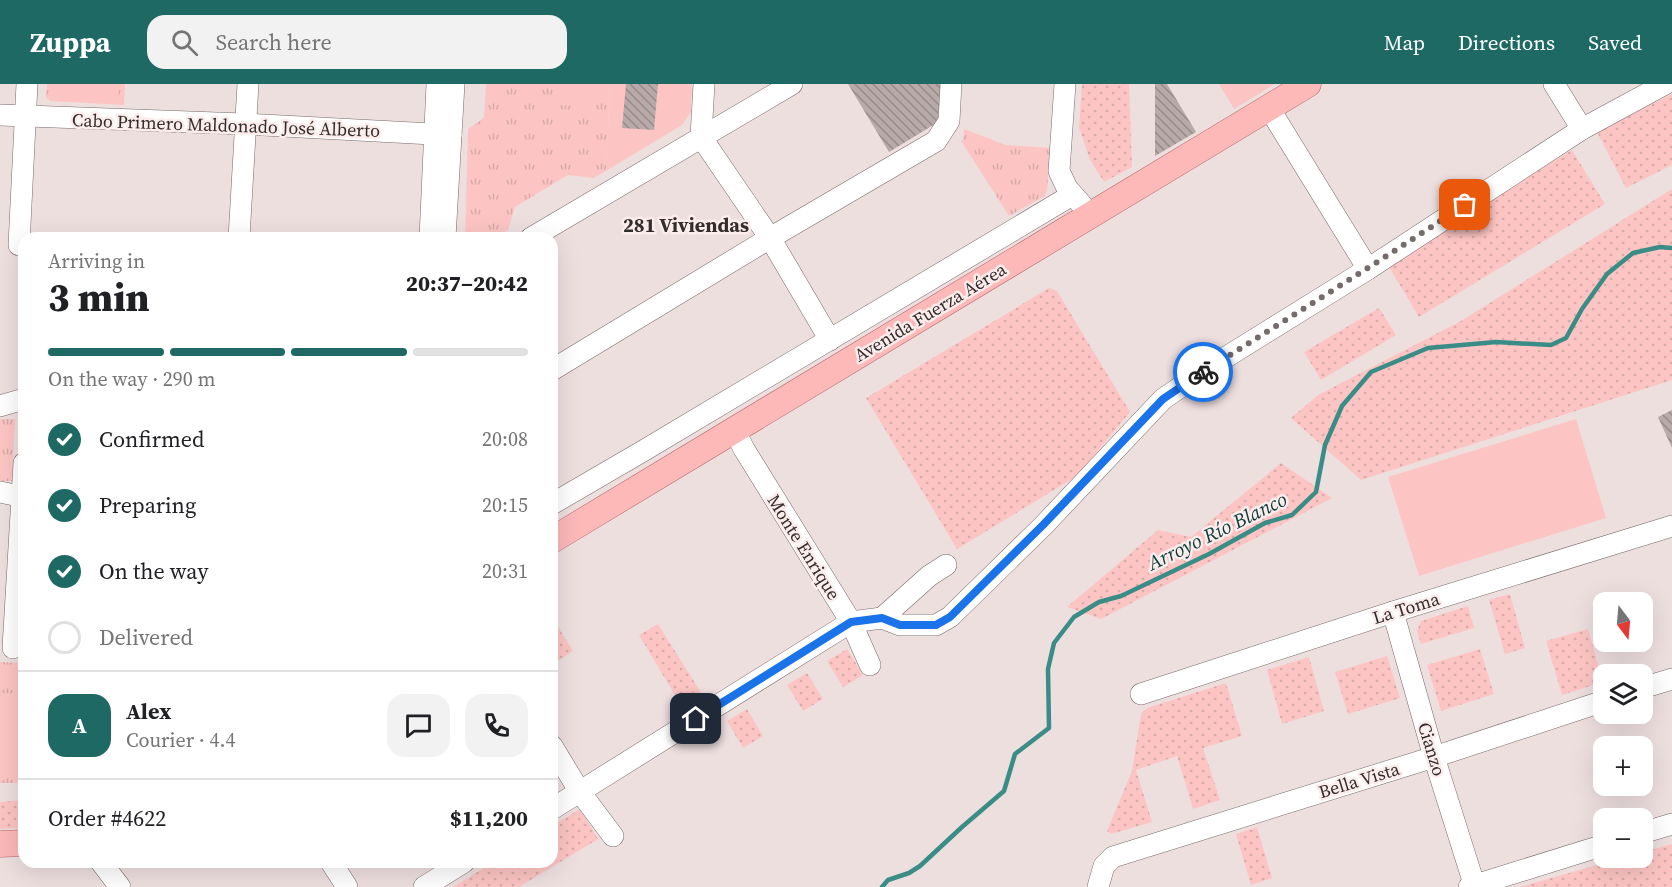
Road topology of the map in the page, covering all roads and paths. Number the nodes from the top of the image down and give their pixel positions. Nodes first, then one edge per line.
1 (27, 84) edge
2 (248, 84) edge
3 (437, 84) edge
4 (454, 84) edge
5 (704, 84) edge
6 (792, 84) edge
7 (951, 84) edge
8 (1065, 84) edge
9 (1308, 84) edge
10 (1554, 84) edge
11 (1665, 84) edge
12 (1269, 108) junction
13 (0, 116) edge
14 (25, 117) junction
15 (244, 124) junction
16 (1582, 129) junction
17 (443, 135) junction
18 (701, 137) junction
19 (1072, 195) junction
20 (1091, 215) junction
21 (238, 232) edge
22 (431, 232) edge
23 (445, 232) edge
24 (541, 232) edge
25 (770, 238) junction
26 (14, 244) edge
27 (1368, 268) junction
28 (830, 340) junction
29 (558, 366) edge
30 (18, 401) edge
31 (0, 406) edge
32 (734, 430) junction
33 (0, 492) edge
34 (18, 496) edge
35 (558, 500) edge
36 (1672, 526) edge
37 (558, 536) edge
38 (946, 565) dead end
39 (18, 566) edge
40 (1392, 612) junction
41 (882, 618) junction
42 (851, 622) junction
43 (12, 648) edge
44 (870, 665) dead end
45 (1672, 679) edge
46 (1653, 685) edge
47 (1141, 694) dead end
48 (1593, 705) edge
49 (558, 756) edge
50 (1434, 757) junction
51 (580, 792) junction
52 (558, 805) edge
53 (1672, 824) edge
54 (1653, 830) edge
55 (613, 836) dead end
56 (18, 843) edge
57 (0, 844) edge
58 (1593, 848) edge
59 (106, 868) edge
60 (335, 868) edge
61 (454, 868) edge
62 (1473, 886) edge
63 (120, 887) edge
64 (346, 887) edge
65 (424, 887) edge
66 (1098, 887) edge

1 - 14 street
2 - 15 street
3 - 17 street
4 - 17 street
5 - 18 street
6 - 18 street
7 - 25 street
8 - 19 street
9 - 12 main road, Avenida Fuerza Aérea
10 - 16 street
11 - 16 street
12 - 20 main road, Avenida Fuerza Aérea
12 - 27 street
13 - 14 street, Cabo Primero Maldonado José Alberto
14 - 15 street, Cabo Primero Maldonado José Alberto
14 - 26 street
15 - 17 street, Cabo Primero Maldonado José Alberto
15 - 21 street
16 - 27 street
17 - 22 street
17 - 23 street
18 - 24 street
18 - 25 street
19 - 20 street
19 - 28 street
20 - 32 main road, Avenida Fuerza Aérea
25 - 28 street
25 - 29 street
27 - 41 street
28 - 35 street
30 - 31 street
32 - 37 main road, Avenida Fuerza Aérea
32 - 42 street, Monte Enrique
33 - 34 street
36 - 40 street, La Toma
38 - 41 street
39 - 43 street
40 - 47 street, La Toma
40 - 50 street, Cianzo
41 - 42 street
42 - 44 street, Monte Enrique
42 - 51 street
45 - 46 street
48 - 50 street, Bella Vista
49 - 51 street
50 - 62 street, Cianzo
50 - 66 street, Bella Vista
51 - 52 street
51 - 55 street
53 - 54 street
56 - 57 main road
58 - 62 street
59 - 63 street
60 - 64 street
61 - 65 street

